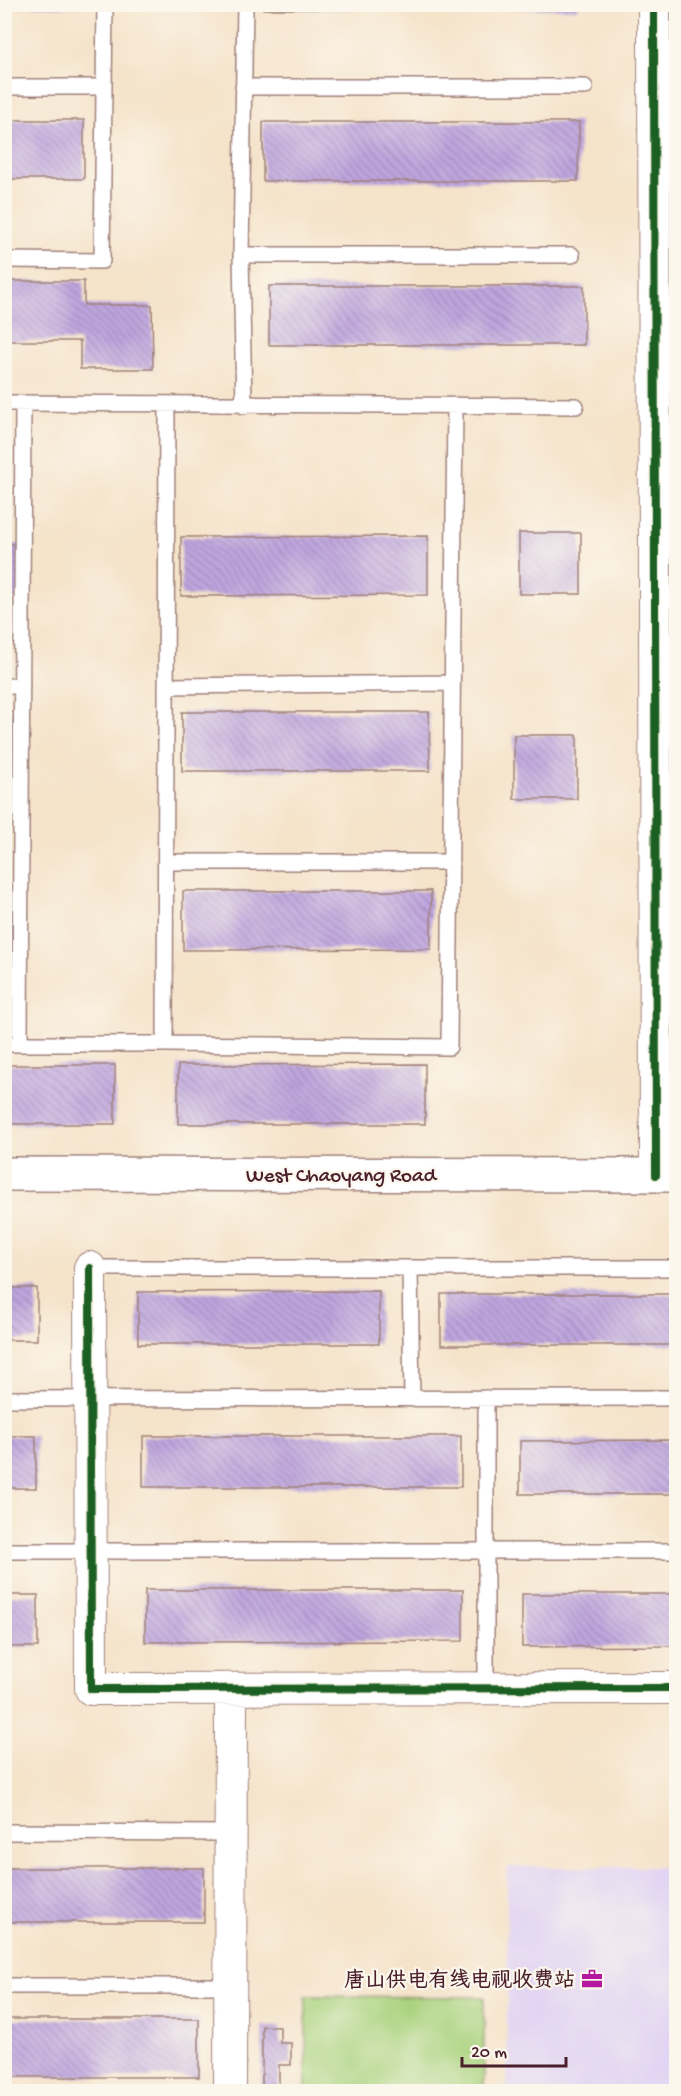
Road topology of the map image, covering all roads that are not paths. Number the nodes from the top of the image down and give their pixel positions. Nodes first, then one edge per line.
1 (105, 4) edge
2 (245, 4) edge
3 (654, 4) edge
4 (4, 87) edge
5 (104, 87) junction
6 (243, 87) junction
7 (585, 87) dead end
8 (241, 255) junction
9 (572, 255) dead end
10 (4, 260) edge
11 (4, 403) edge
12 (23, 403) junction
13 (167, 404) junction
14 (455, 405) junction
15 (244, 406) junction
16 (576, 406) dead end
17 (666, 616) edge
18 (452, 683) junction
19 (4, 686) edge
20 (22, 686) junction
21 (166, 686) junction
22 (4, 857) edge
23 (21, 857) junction
24 (166, 862) junction
25 (451, 862) junction
26 (12, 1044) edge
27 (165, 1044) junction
28 (4, 1174) edge
29 (666, 1175) edge
30 (90, 1268) joint
31 (410, 1268) junction
32 (676, 1268) edge
33 (486, 1398) junction
34 (676, 1398) edge
35 (4, 1399) edge
36 (91, 1399) junction
37 (412, 1399) junction
38 (4, 1551) edge
39 (91, 1551) junction
40 (486, 1551) junction
41 (676, 1551) edge
42 (486, 1688) junction
43 (676, 1688) edge
44 (231, 1689) junction
45 (4, 1832) edge
46 (230, 1833) junction
47 (4, 1986) edge
48 (230, 1986) junction
49 (230, 2091) edge

1 - 5 lane
2 - 6 lane
3 - 17 street
4 - 5 lane
5 - 10 lane
6 - 7 lane
6 - 8 lane
8 - 9 lane
8 - 15 lane
11 - 12 lane
12 - 13 lane
12 - 20 lane
13 - 15 lane
13 - 21 lane
14 - 15 lane
14 - 16 lane
14 - 18 lane
17 - 29 street
18 - 21 lane
18 - 25 lane
19 - 20 lane
20 - 23 lane
21 - 24 lane
22 - 23 lane
23 - 26 lane
24 - 25 lane
24 - 27 lane
25 - 27 lane
26 - 27 lane
28 - 29 main road, West Chaoyang Road
30 - 31 lane
30 - 36 street
31 - 32 lane
31 - 37 lane
33 - 34 lane
33 - 37 lane
33 - 40 lane
35 - 36 lane
36 - 37 lane
36 - 39 street
38 - 39 lane
39 - 40 lane
39 - 44 street
40 - 41 lane
40 - 42 lane
42 - 43 street
42 - 44 street
44 - 46 street
45 - 46 lane
46 - 48 street
47 - 48 lane
48 - 49 street

